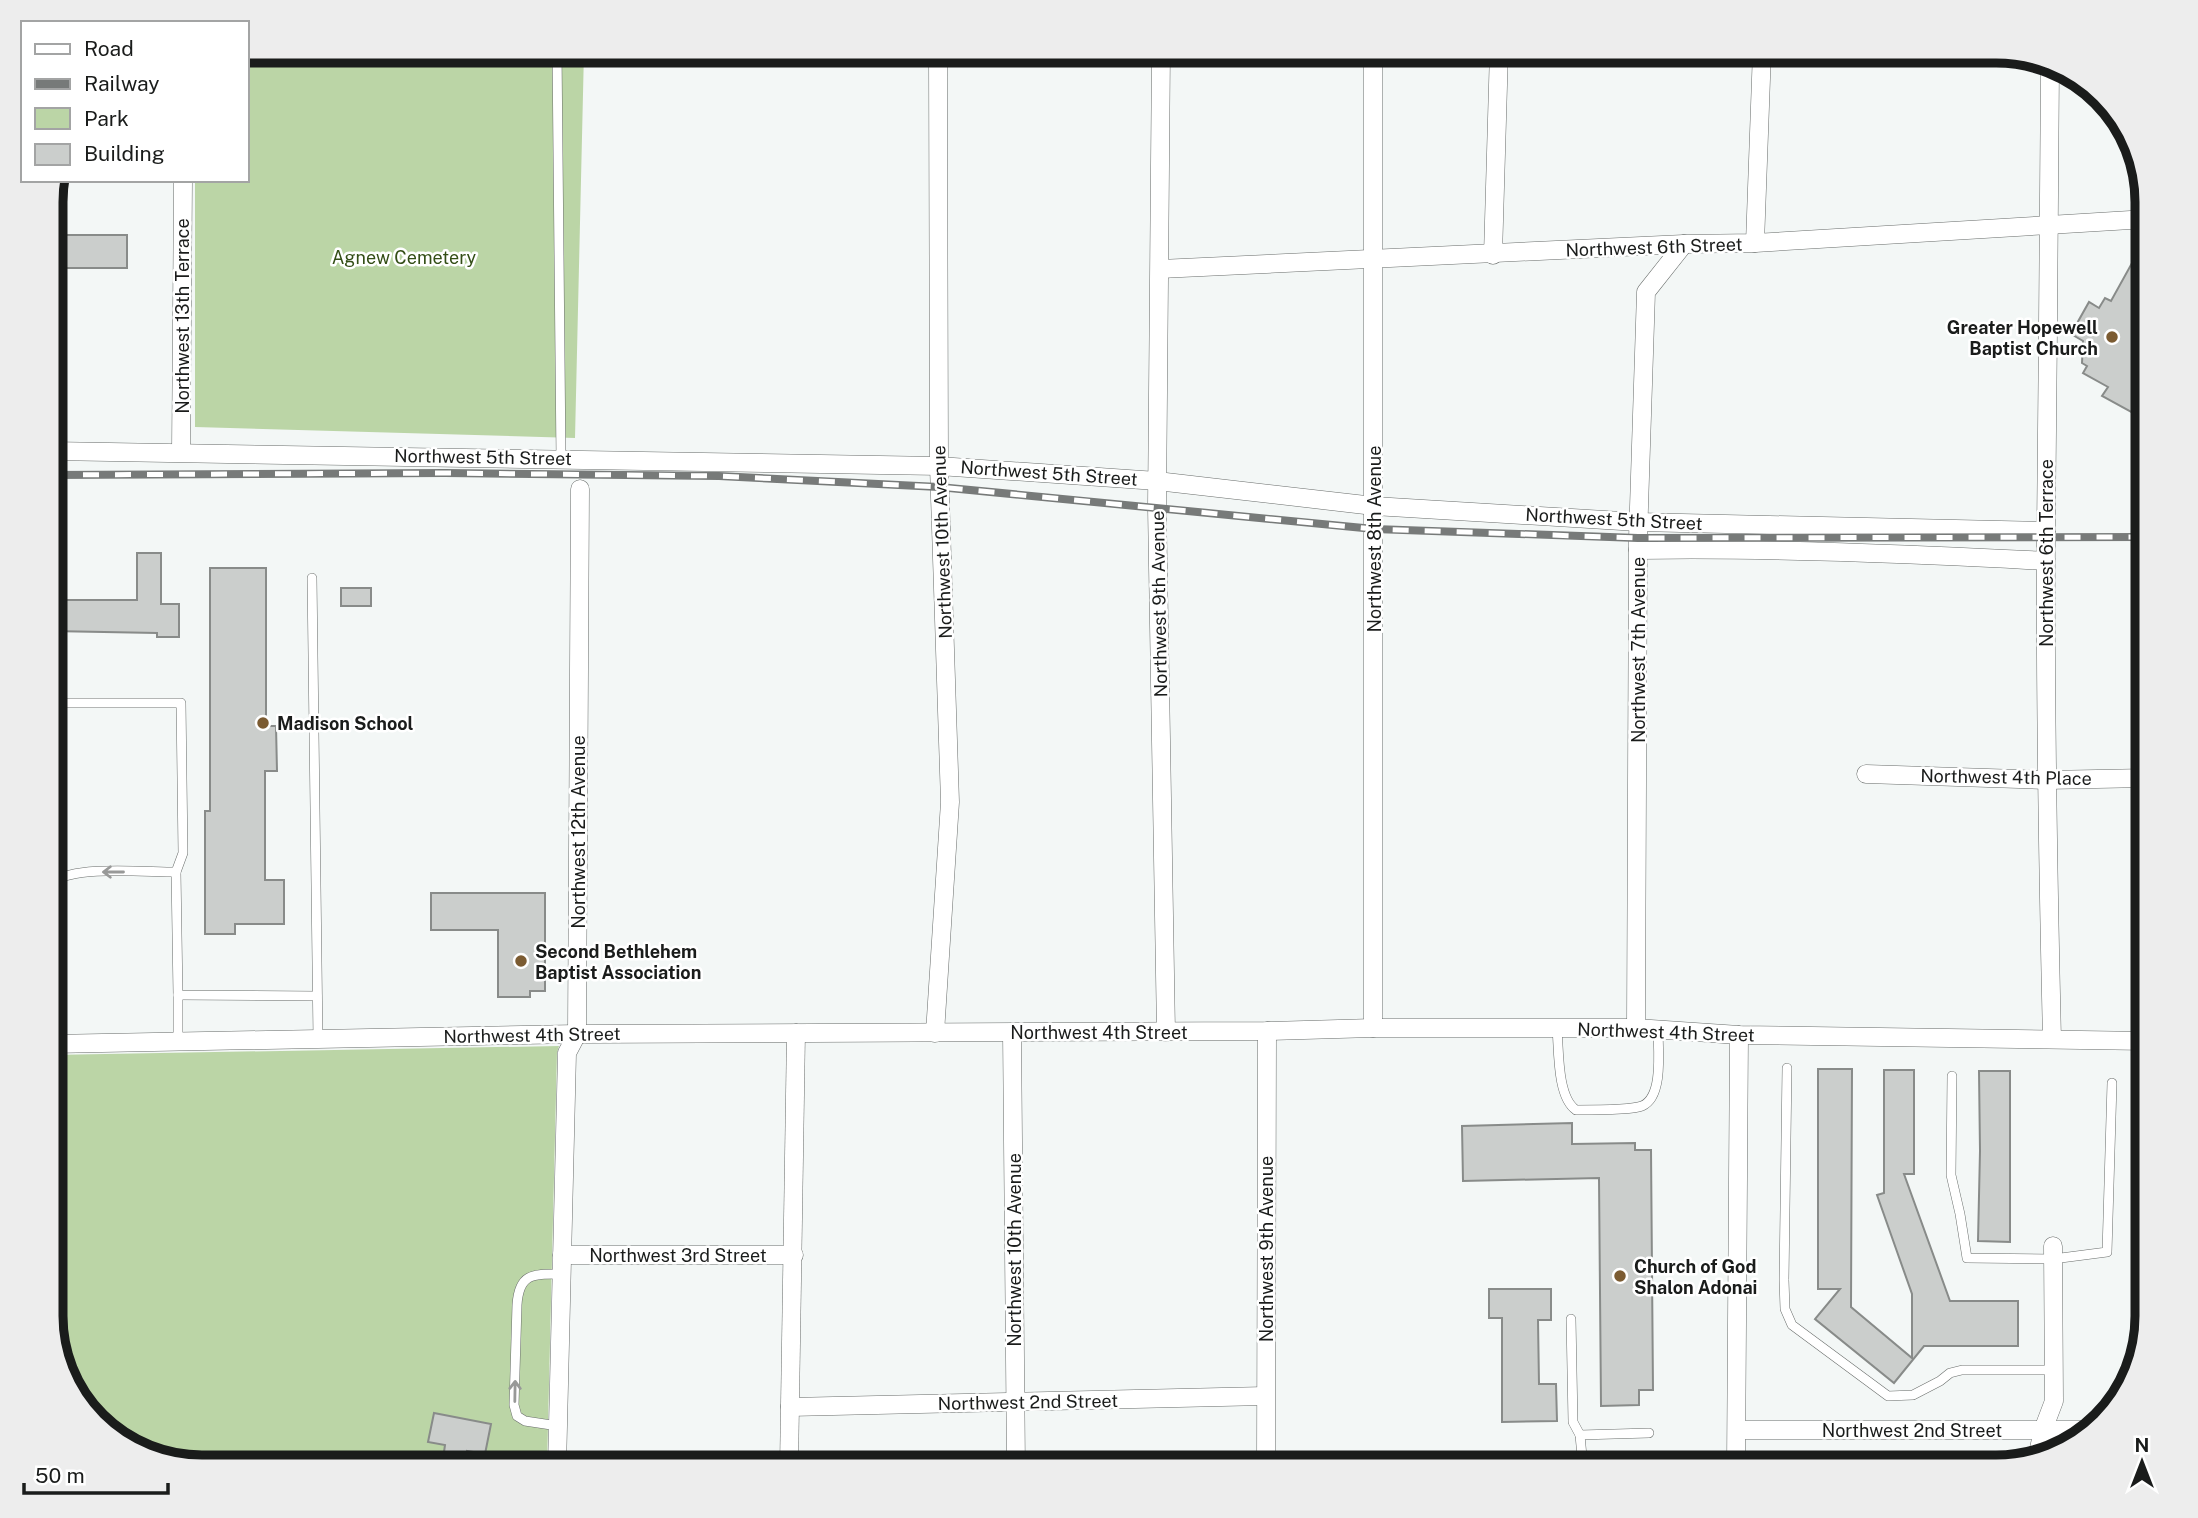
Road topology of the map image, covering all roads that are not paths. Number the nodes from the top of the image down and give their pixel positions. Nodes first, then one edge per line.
1 (556, 63) edge
2 (938, 63) edge
3 (1161, 63) edge
4 (1373, 63) edge
5 (1499, 63) edge
6 (1762, 63) edge
7 (2050, 74) edge
8 (183, 182) edge
9 (2135, 220) edge
10 (2050, 225) junction
11 (1755, 243) junction
12 (1684, 244) junction
13 (1493, 255) junction
14 (1374, 259) junction
15 (1160, 269) junction
16 (63, 451) edge
17 (181, 452) junction
18 (561, 458) junction
19 (939, 466) junction
20 (1157, 481) junction
21 (580, 489) dead end
22 (1374, 506) junction
23 (1638, 522) junction
24 (2046, 531) junction
25 (1638, 550) junction
26 (2046, 561) junction
27 (312, 578) dead end
28 (68, 703) dead end
29 (1866, 774) dead end
30 (2135, 778) edge
31 (2046, 780) junction
32 (176, 873) junction
33 (63, 875) edge
34 (177, 995) junction
35 (317, 996) junction
36 (1373, 1028) junction
37 (1557, 1028) junction
38 (1636, 1028) junction
39 (1657, 1030) junction
40 (1267, 1031) junction
41 (1012, 1032) junction
42 (1166, 1032) junction
43 (796, 1033) junction
44 (935, 1033) junction
45 (577, 1034) junction
46 (1740, 1035) junction
47 (318, 1039) junction
48 (2052, 1039) junction
49 (178, 1041) junction
50 (2135, 1041) edge
51 (63, 1044) edge
52 (1787, 1068) dead end
53 (1952, 1076) dead end
54 (2112, 1083) dead end
55 (2053, 1252) junction
56 (562, 1255) junction
57 (793, 1255) junction
58 (561, 1274) junction
59 (1571, 1319) dead end
60 (2054, 1370) junction
61 (1265, 1396) junction
62 (1015, 1402) junction
63 (790, 1407) junction
64 (558, 1426) junction
65 (1737, 1430) junction
66 (2043, 1430) junction
67 (2076, 1430) edge
68 (1649, 1433) dead end
69 (1580, 1435) junction
70 (2039, 1447) edge
71 (557, 1455) edge
72 (789, 1455) edge
73 (1016, 1455) edge
74 (1266, 1455) edge
75 (1582, 1455) edge
76 (1736, 1455) edge

1 - 18 lane
2 - 19 street, Northwest 10th Avenue
3 - 15 street, Northwest 9th Avenue
4 - 14 street, Northwest 8th Avenue
5 - 13 street
6 - 11 street
7 - 10 street, Northwest 6th Terrace
8 - 17 street, Northwest 13th Terrace
9 - 10 street, Northwest 6th Street
10 - 11 street, Northwest 6th Street
10 - 24 street, Northwest 6th Terrace
11 - 12 street, Northwest 6th Street
12 - 13 street, Northwest 6th Street
12 - 23 street, Northwest 7th Avenue
13 - 14 street, Northwest 6th Street
14 - 15 street, Northwest 6th Street
14 - 22 street, Northwest 8th Avenue
15 - 20 street, Northwest 9th Avenue
16 - 17 street, Northwest 5th Street
17 - 18 street, Northwest 5th Street
18 - 19 street, Northwest 5th Street
19 - 20 street, Northwest 5th Street
19 - 44 street, Northwest 10th Avenue
20 - 22 street, Northwest 5th Street
20 - 42 street, Northwest 9th Avenue
21 - 45 street, Northwest 12th Avenue
22 - 23 street, Northwest 5th Street
22 - 36 street, Northwest 8th Avenue
23 - 24 street, Northwest 5th Street
23 - 25 street, Northwest 7th Avenue
24 - 26 street, Northwest 6th Terrace
25 - 26 street, Northwest 5th Street
25 - 38 street, Northwest 7th Avenue
26 - 31 street, Northwest 6th Terrace
27 - 35 lane
28 - 32 lane
29 - 31 street, Northwest 4th Place
30 - 31 street, Northwest 4th Place
31 - 48 street, Northwest 6th Terrace
32 -> 33 lane
32 - 34 lane
34 - 35 lane
34 - 49 lane
35 - 47 lane
36 - 37 street, Northwest 4th Street
36 - 40 street, Northwest 4th Street
37 - 38 street, Northwest 4th Street
37 - 39 lane
38 - 39 street, Northwest 4th Street
39 - 46 street, Northwest 4th Street
40 - 42 street, Northwest 4th Street
40 - 61 street, Northwest 9th Avenue
41 - 42 street, Northwest 4th Street
41 - 44 street, Northwest 4th Street
41 - 62 street, Northwest 10th Avenue
43 - 44 street, Northwest 4th Street
43 - 45 street, Northwest 4th Street
43 - 57 street
45 - 47 street, Northwest 4th Street
45 - 56 street, Northwest 12th Avenue
46 - 48 street, Northwest 4th Street
46 - 65 street
47 - 49 street, Northwest 4th Street
48 - 50 street, Northwest 4th Street
49 - 51 street, Northwest 4th Street
52 - 60 lane
53 - 55 lane
54 - 55 lane
55 - 60 street
56 - 57 street, Northwest 3rd Street
56 - 58 street, Northwest 12th Avenue
57 - 63 street
58 - 64 street, Northwest 12th Avenue
64 -> 58 lane
59 - 69 lane
60 - 66 street
61 - 62 street, Northwest 2nd Street
61 - 74 street, Northwest 9th Avenue
62 - 63 street, Northwest 2nd Street
62 - 73 street, Northwest 10th Avenue
63 - 72 street
64 - 71 street, Northwest 12th Avenue
65 - 66 street, Northwest 2nd Street
65 - 76 street
66 - 67 street, Northwest 2nd Street
66 - 70 street
68 - 69 lane
69 - 75 lane

